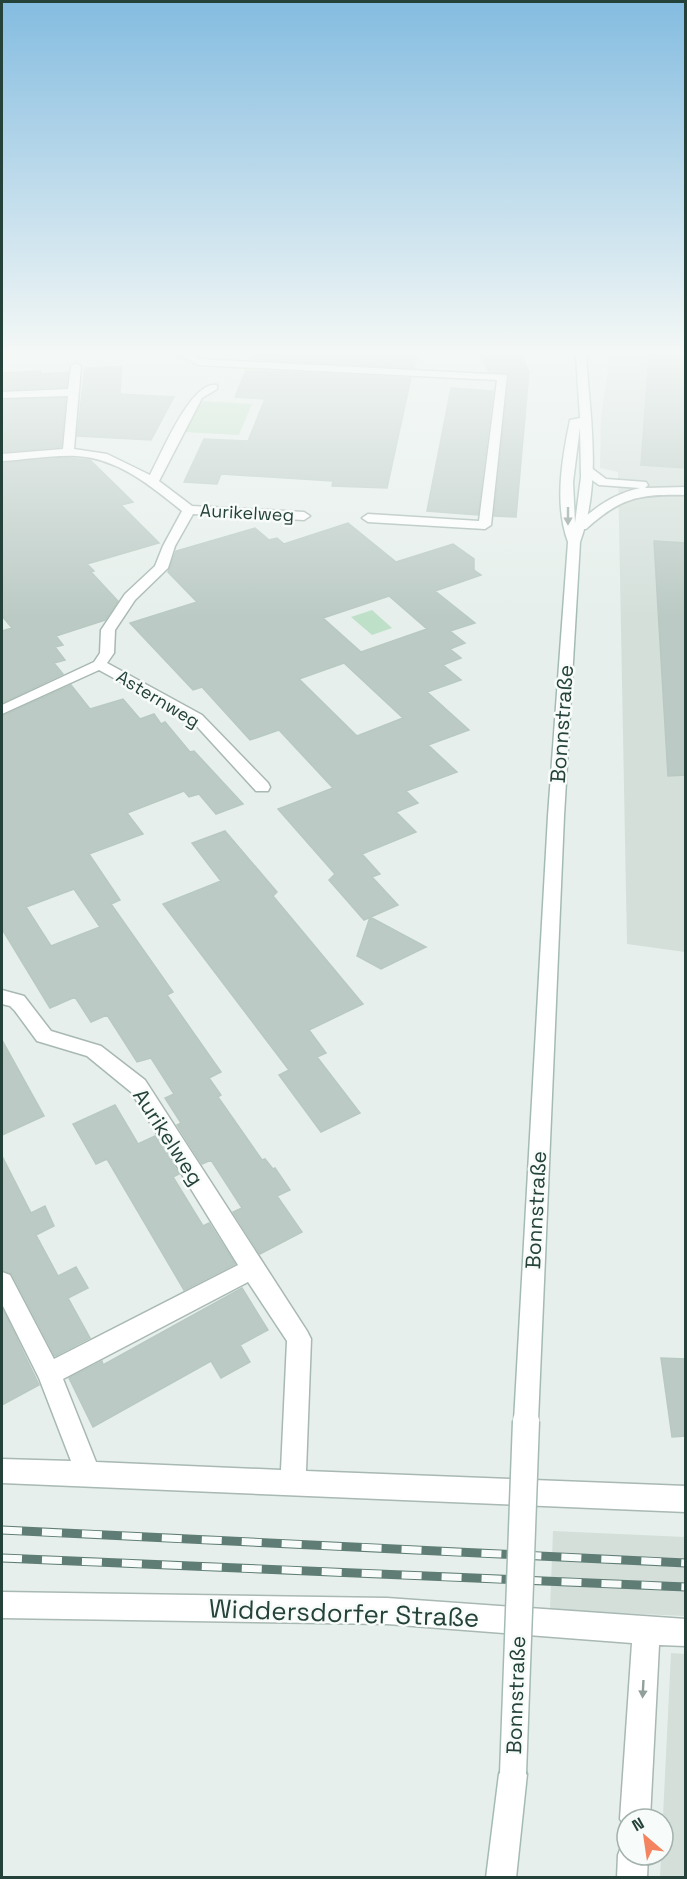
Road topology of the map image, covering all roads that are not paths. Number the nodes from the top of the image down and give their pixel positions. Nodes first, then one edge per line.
1 (69, 443) edge
2 (173, 443) edge
3 (495, 443) edge
4 (572, 443) edge
5 (585, 443) edge
6 (68, 453) junction
7 (2, 458) edge
8 (586, 470) junction
9 (152, 483) junction
10 (686, 490) edge
11 (189, 510) junction
12 (304, 516) dead end
13 (368, 518) dead end
14 (578, 534) junction
15 (99, 665) junction
16 (2, 710) edge
17 (262, 787) dead end
18 (2, 996) edge
19 (252, 1269) junction
20 (2, 1282) edge
21 (49, 1374) junction
22 (2, 1471) edge
23 (89, 1476) junction
24 (293, 1484) junction
25 (686, 1499) edge
26 (2, 1605) edge
27 (646, 1631) junction
28 (686, 1633) edge
29 (636, 1807) edge
30 (501, 1878) edge

1 - 6 street
2 - 9 street
3 - 13 street
4 -> 14 street, Bonnstraße
5 - 8 street, Bonnstraße
6 - 7 street
6 - 9 street
8 - 10 street
8 - 14 street, Bonnstraße
9 - 11 street
10 - 14 street
11 - 12 street, Aurikelweg
11 - 15 street, Asternweg
14 - 30 street, Bonnstraße, bridge
15 - 16 street
15 - 17 street, Asternweg
18 - 19 street, Aurikelweg
19 - 21 street
19 - 24 street, Aurikelweg
20 - 21 street
21 - 23 street
22 - 23 street
23 - 24 street
24 - 25 street
26 - 27 street, Widdersdorfer Straße
27 - 28 street, Widdersdorfer Straße
27 -> 29 street

